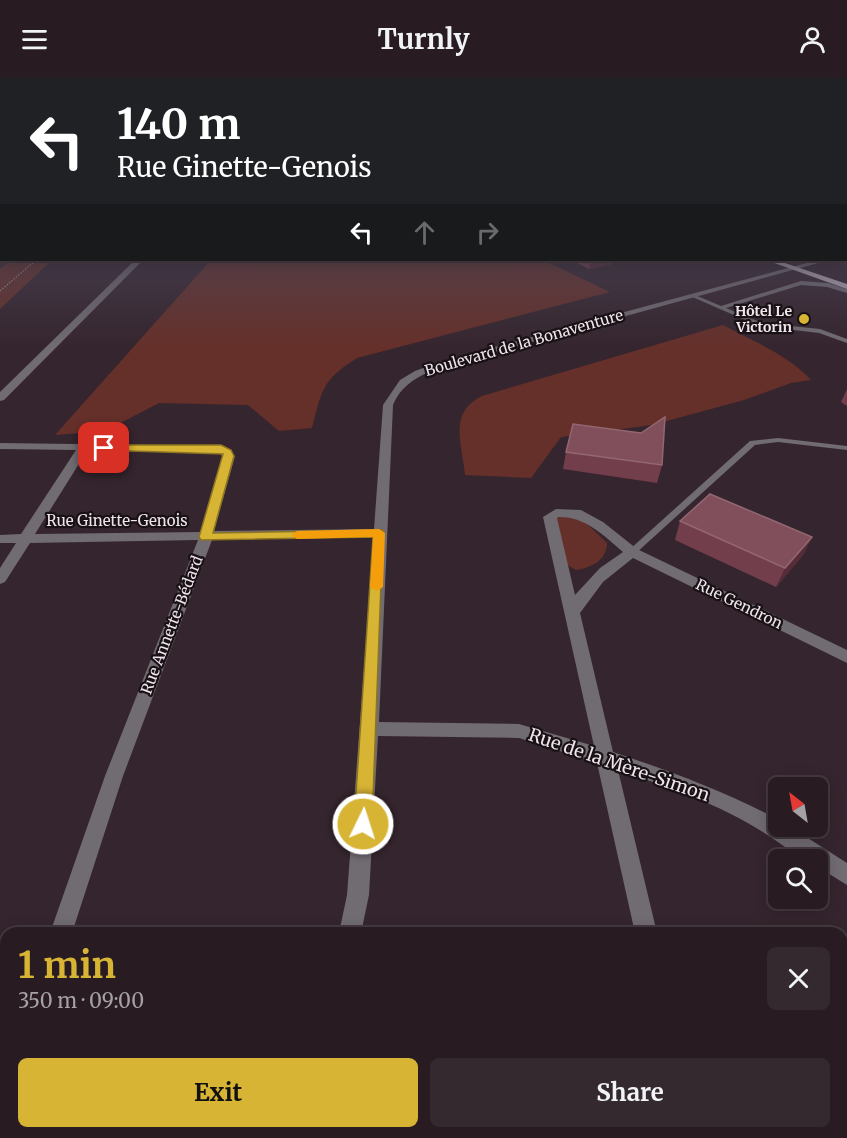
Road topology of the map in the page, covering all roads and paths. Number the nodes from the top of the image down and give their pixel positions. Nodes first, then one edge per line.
1 (35, 261) edge
2 (138, 261) edge
3 (776, 261) edge
4 (818, 261) edge
5 (795, 264) edge
6 (847, 280) edge
7 (847, 287) edge
8 (0, 291) edge
9 (847, 291) edge
10 (693, 296) junction
11 (720, 308) junction
12 (847, 341) edge
13 (0, 398) edge
14 (0, 446) edge
15 (83, 448) junction
16 (847, 448) edge
17 (379, 533) junction
18 (206, 537) junction
19 (0, 538) edge
20 (26, 538) junction
21 (632, 552) junction
22 (0, 579) edge
23 (572, 613) junction
24 (847, 657) edge
25 (370, 729) junction
26 (605, 756) junction
27 (847, 875) edge
28 (63, 927) edge
29 (351, 927) edge
30 (645, 927) edge

1 - 8 path
2 - 13 street
3 - 5 main road
4 - 5 street, Boulevard de la Bonaventure
5 - 6 main road
5 - 7 main road
5 - 10 street, Boulevard de la Bonaventure
9 - 11 lane
10 - 11 lane
10 - 17 street, Boulevard de la Bonaventure
11 - 12 lane
14 - 15 street
15 - 18 street, Rue Annette-Bédard
15 - 20 street
16 - 21 lane
17 - 18 street, Rue Ginette-Genois
17 - 25 street, Boulevard de la Bonaventure
18 - 20 street, Rue Ginette-Genois
18 - 28 street, Rue Annette-Bédard
19 - 20 street, Rue Ginette-Genois
20 - 22 street
21 - 23 street
21 - 23 street, Rue Gendron
21 - 24 street, Rue Gendron
23 - 26 street
25 - 26 street, Rue de la Mère-Simon
25 - 29 street, Boulevard de la Bonaventure
26 - 27 street, Rue de la Mère-Simon
26 - 30 street

